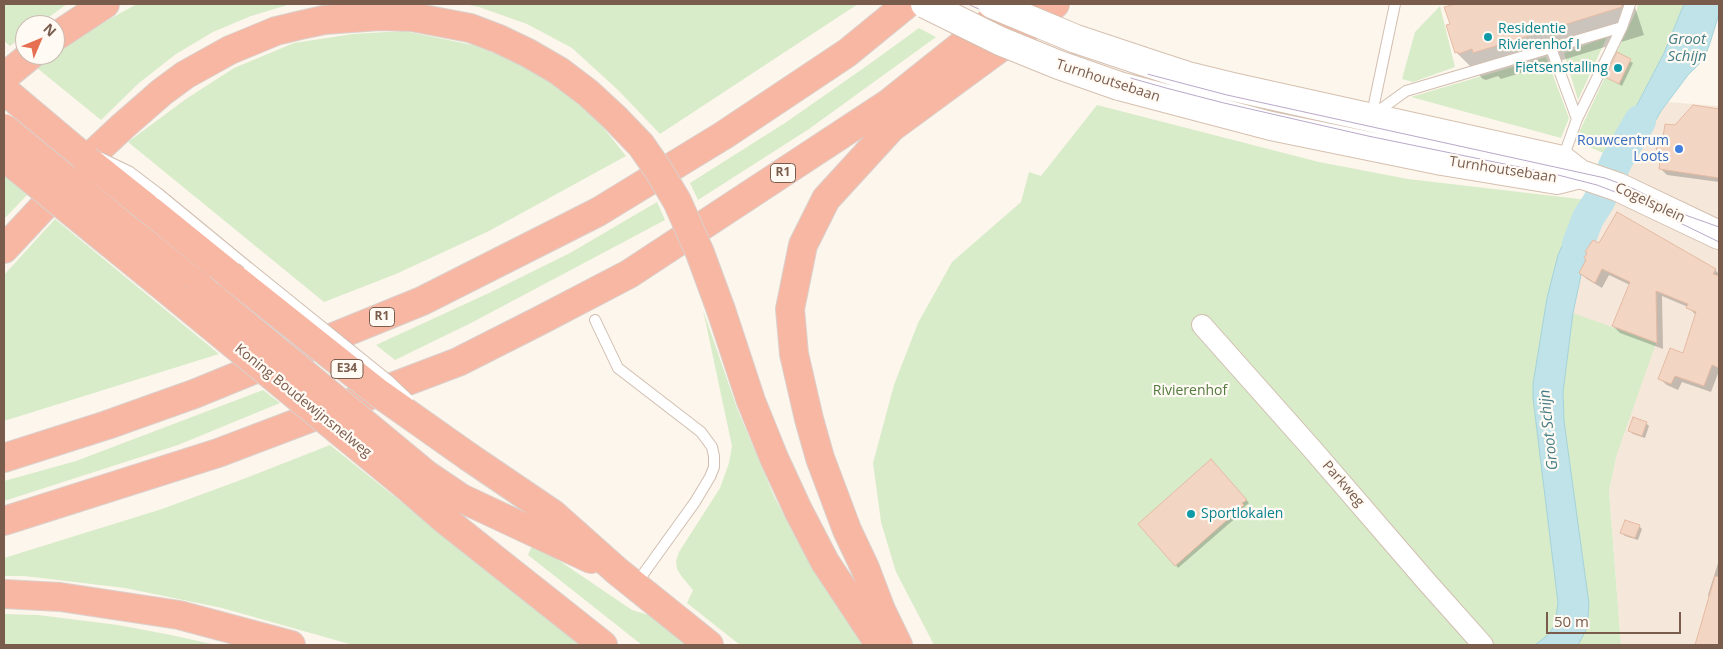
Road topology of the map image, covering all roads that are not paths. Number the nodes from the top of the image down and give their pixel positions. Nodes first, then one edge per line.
1 (105, 4) edge
2 (907, 4) edge
3 (925, 4) edge
4 (992, 4) edge
5 (1013, 4) edge
6 (1055, 4) edge
7 (1395, 4) edge
8 (1630, 4) edge
9 (1622, 27) junction
10 (65, 30) edge
11 (1551, 48) junction
12 (19, 65) edge
13 (4, 77) edge
14 (4, 90) edge
15 (1370, 117) junction
16 (1577, 119) junction
17 (4, 128) edge
18 (4, 157) edge
19 (1589, 175) junction
20 (1719, 234) edge
21 (118, 236) junction
22 (4, 249) edge
23 (595, 320) dead end
24 (1202, 325) dead end
25 (4, 458) edge
26 (417, 481) junction
27 (4, 520) edge
28 (626, 578) junction
29 (4, 594) edge
30 (291, 645) edge
31 (603, 645) edge
32 (709, 645) edge
33 (880, 645) edge
34 (898, 645) edge
35 (1483, 645) edge

1 - 10 highway
2 - 25 highway, R1
3 - 19 main road, Turnhoutsebaan, bridge
4 - 15 main road, Turnhoutsebaan, bridge
5 - 27 highway, R1
6 - 34 highway
7 - 15 lane
8 - 9 lane
9 - 11 lane
9 - 16 lane
11 - 15 lane
11 - 16 lane
12 - 13 highway
14 - 28 highway, E34, bridge
15 - 19 main road, Turnhoutsebaan
16 - 19 lane
17 - 21 highway, E34, bridge
18 - 21 highway, Koning Boudewijnsnelweg / E34, bridge
19 - 20 main road, Cogelsplein
21 - 26 highway, Koning Boudewijnsnelweg / E34, bridge
22 - 33 highway, bridge
23 - 28 lane
24 - 35 street, Parkweg
26 - 28 highway, E34
26 - 31 highway, Koning Boudewijnsnelweg / E34
28 - 32 highway, E34
29 - 30 highway

